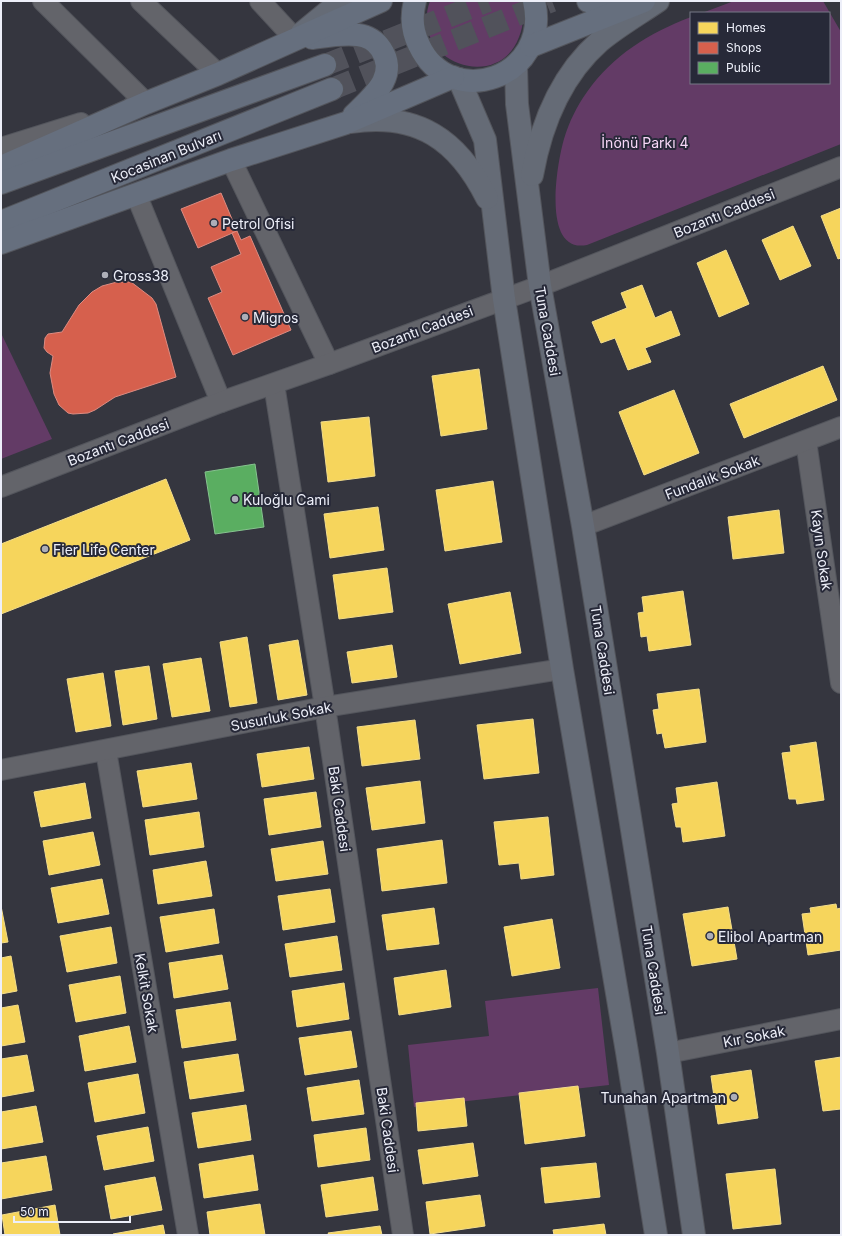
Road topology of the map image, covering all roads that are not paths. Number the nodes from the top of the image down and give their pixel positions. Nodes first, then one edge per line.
1 (43, 1) edge
2 (141, 1) edge
3 (260, 1) edge
4 (380, 1) edge
5 (415, 1) edge
6 (534, 1) edge
7 (588, 1) edge
8 (614, 1) edge
9 (644, 1) edge
10 (658, 1) edge
11 (336, 3) edge
12 (295, 39) junction
13 (531, 46) junction
14 (324, 65) tunnel mouth
15 (516, 65) junction
16 (218, 74) junction
17 (456, 78) junction
18 (332, 89) tunnel mouth
19 (146, 103) junction
20 (346, 123) junction
21 (1, 148) edge
22 (231, 160) junction
23 (1, 167) edge
24 (841, 167) edge
25 (1, 183) edge
26 (136, 194) junction
27 (529, 198) junction
28 (493, 208) junction
29 (1, 222) edge
30 (1, 243) edge
31 (540, 286) junction
32 (504, 299) junction
33 (329, 364) junction
34 (274, 384) junction
35 (221, 402) junction
36 (841, 427) edge
37 (806, 441) junction
38 (1, 487) edge
39 (583, 526) junction
40 (562, 669) junction
41 (841, 683) edge
42 (325, 707) junction
43 (106, 751) junction
44 (1, 770) edge
45 (841, 1019) edge
46 (668, 1053) junction
47 (188, 1235) edge
48 (404, 1235) edge
49 (656, 1235) edge
50 (694, 1235) edge

1 - 19 street
2 - 16 street
3 - 12 street
4 - 12 highway
5 - 17 highway
6 - 13 highway
7 - 8 highway
9 - 13 highway
10 - 27 main road
11 - 12 main road
12 - 16 highway
12 - 20 highway
13 - 15 highway
14 - 25 highway
15 - 17 highway
15 - 27 main road, Tuna Caddesi
16 - 19 highway
17 - 20 highway
17 - 28 main road
18 - 29 highway, Kocasinan Bulvarı
19 - 21 street
19 - 23 highway
20 - 22 highway
20 - 28 main road
22 - 26 highway
22 - 33 street
24 - 31 street, Bozantı Caddesi
26 - 30 highway
26 - 35 street
27 - 31 main road, Tuna Caddesi
28 - 32 main road
31 - 32 street, Bozantı Caddesi
31 - 39 main road, Tuna Caddesi
32 - 33 street, Bozantı Caddesi
32 - 40 main road
33 - 34 street, Bozantı Caddesi
34 - 35 street, Bozantı Caddesi
34 - 42 street, Baki Caddesi
35 - 38 street, Bozantı Caddesi
36 - 37 street, Fundalık Sokak
37 - 39 street, Fundalık Sokak
37 - 41 street, Kayın Sokak
39 - 46 main road, Tuna Caddesi
40 - 42 street, Susurluk Sokak
40 - 49 main road
42 - 43 street, Susurluk Sokak
42 - 48 street, Baki Caddesi
43 - 44 street, Susurluk Sokak
43 - 47 street, Kelkit Sokak
45 - 46 street, Kır Sokak
46 - 50 main road, Tuna Caddesi

